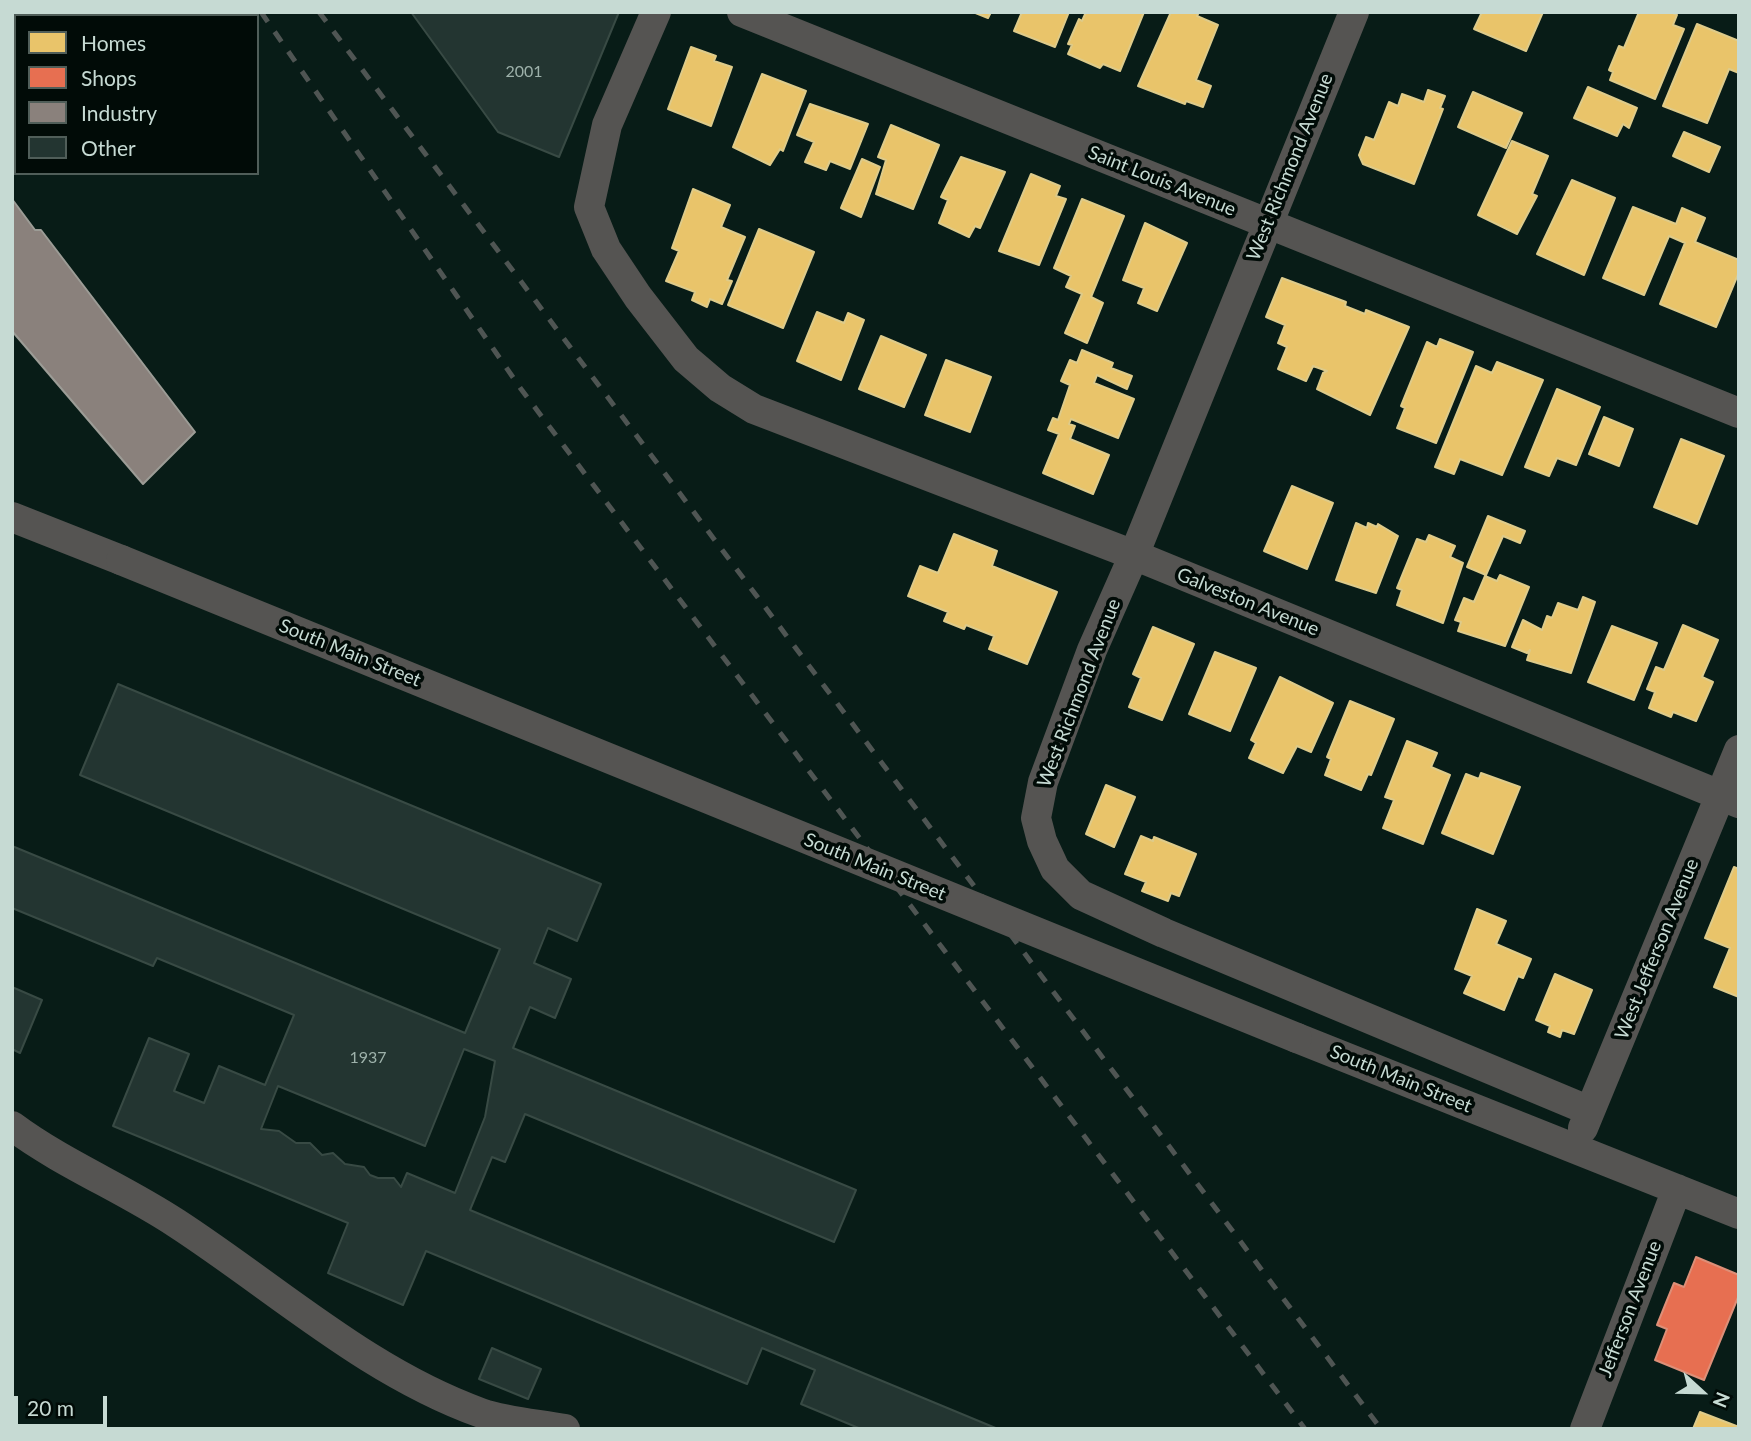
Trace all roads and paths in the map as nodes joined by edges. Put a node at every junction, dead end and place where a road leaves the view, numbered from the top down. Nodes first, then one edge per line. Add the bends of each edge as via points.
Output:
1 (656, 12) edge
2 (742, 12) edge
3 (1354, 12) edge
4 (1267, 223) junction
5 (1739, 413) edge
6 (12, 517) edge
7 (1134, 555) junction
8 (1739, 750) edge
9 (1729, 800) edge
10 (1590, 1111) junction
11 (12, 1126) edge
12 (1574, 1148) junction
13 (1677, 1189) junction
14 (1739, 1214) edge
15 (565, 1429) edge
16 (1585, 1429) edge

1 - 7 street, Galveston Avenue via 607,125 589,207 606,249 686,359 754,409
2 - 4 street, Saint Louis Avenue
3 - 4 street, West Richmond Avenue
4 - 5 street, Saint Louis Avenue
4 - 7 street, West Richmond Avenue
6 - 12 street, South Main Street, bridge
7 - 9 street, Galveston Avenue
7 - 10 street, West Richmond Avenue via 1092,650 1043,782 1036,818 1055,869 1081,895 1164,933
8 - 9 street, West Jefferson Avenue
9 - 10 street, West Jefferson Avenue
10 - 12 street, West Jefferson Avenue
11 - 15 street via 176,1223 404,1378 483,1413
12 - 13 street, South Main Street
13 - 14 street, South Main Street
13 - 16 street, Jefferson Avenue

